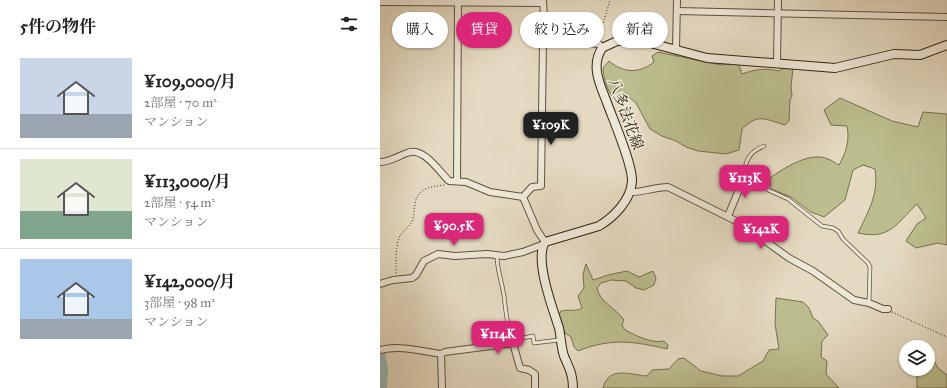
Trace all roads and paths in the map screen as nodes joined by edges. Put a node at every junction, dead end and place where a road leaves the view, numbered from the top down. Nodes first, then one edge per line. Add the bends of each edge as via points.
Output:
1 (610, 0) edge
2 (677, 0) edge
3 (778, 0) edge
4 (543, 1) edge
5 (380, 2) edge
6 (458, 2) edge
7 (677, 11) junction
8 (544, 12) edge
9 (778, 13) junction
10 (947, 17) edge
11 (604, 19) edge
12 (604, 45) edge
13 (947, 45) edge
14 (543, 48) edge
15 (599, 48) edge
16 (676, 49) junction
17 (777, 63) junction
18 (764, 146) dead end
19 (380, 162) edge
20 (745, 175) junction
21 (449, 181) junction
22 (456, 181) junction
23 (630, 192) junction
24 (523, 197) junction
25 (728, 216) junction
26 (544, 243) junction
27 (497, 256) junction
28 (397, 279) junction
29 (380, 284) edge
30 (869, 303) junction
31 (888, 309) joint
32 (947, 337) edge
33 (561, 340) junction
34 (512, 342) junction
35 (381, 350) edge
36 (441, 354) junction
37 (442, 388) edge
38 (535, 388) edge
39 (573, 388) edge

1 - 11 path
2 - 7 street
3 - 9 street
4 - 6 street
4 - 8 street
5 - 6 street
6 - 22 street
7 - 9 street
7 - 16 street
9 - 10 street
9 - 17 street
12 - 16 main road via 633,40
13 - 17 main road via 920,55 894,54 835,68
14 - 24 street via 541,186 532,187
15 - 23 main road, 八多法花線 via 596,61 598,82 628,160 633,180
16 - 17 main road via 707,58
18 - 20 lane via 747,160
19 - 21 street via 408,152 417,152
20 - 25 street
20 - 30 lane via 760,179 768,190 788,199 822,226 838,231 870,267
21 - 22 street
21 - 28 path via 421,191 418,195 412,220 399,237
22 - 24 street via 466,182 490,192
23 - 25 street via 668,187
23 - 26 main road via 614,216 599,226
24 - 26 street
25 - 30 street via 789,258 813,270 854,300
26 - 27 street via 523,252
26 - 33 main road via 543,269
27 - 28 street via 438,254 424,261 412,278
27 - 34 lane
28 - 29 street
30 - 31 street
31 - 32 path
33 - 34 lane via 534,343 533,336
33 - 39 main road via 564,356 571,370
34 - 36 street
34 - 38 street via 521,370 529,370 534,374
35 - 36 street via 412,348
36 - 37 street

